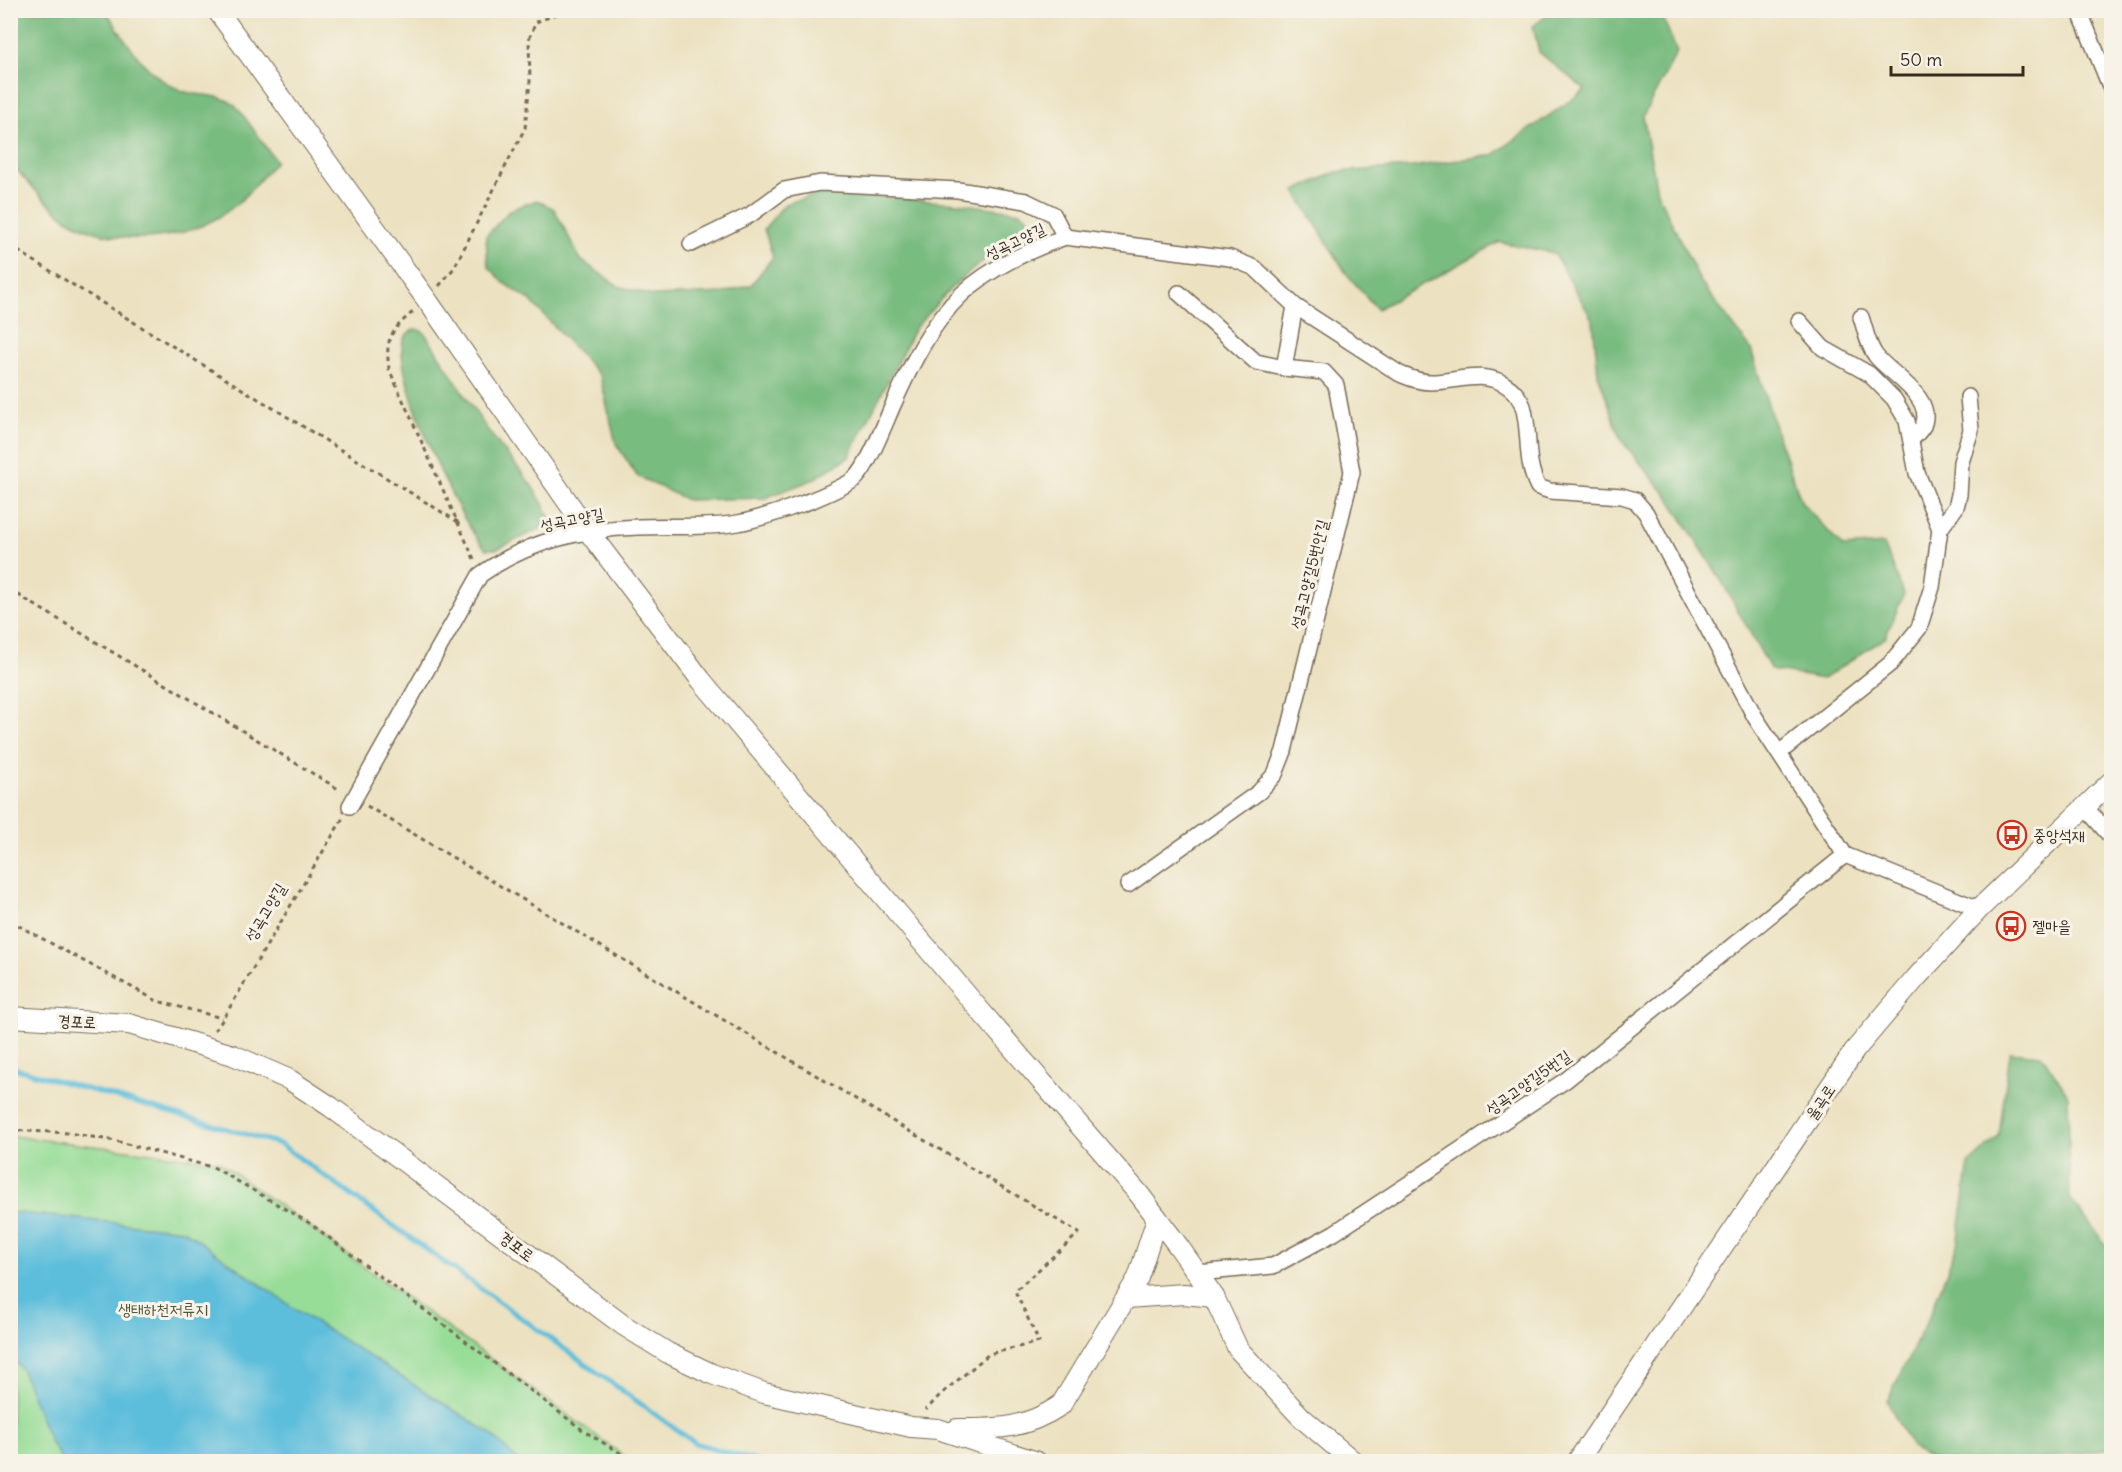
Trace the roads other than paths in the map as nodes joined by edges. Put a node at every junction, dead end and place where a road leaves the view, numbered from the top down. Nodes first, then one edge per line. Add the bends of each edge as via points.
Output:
1 (217, 10) edge
2 (2079, 10) edge
3 (2112, 91) edge
4 (1065, 237) junction
5 (691, 244) dead end
6 (1179, 293) dead end
7 (1295, 306) junction
8 (1861, 317) dead end
9 (1799, 321) dead end
10 (1284, 368) junction
11 (1968, 397) dead end
12 (1911, 440) junction
13 (1940, 529) junction
14 (588, 531) junction
15 (1779, 753) junction
16 (2112, 781) edge
17 (352, 802) road end
18 (2085, 807) junction
19 (2112, 838) edge
20 (1845, 855) junction
21 (1128, 885) dead end
22 (1979, 909) junction
23 (10, 1017) edge
24 (1157, 1218) junction
25 (1197, 1273) junction
26 (1214, 1297) junction
27 (1127, 1298) junction
28 (938, 1429) junction
29 (1577, 1460) edge
30 (1037, 1461) edge
31 (1354, 1461) edge

1 - 14 street
2 - 3 street
4 - 5 street via 1053,214 1026,201 958,190 820,183 784,190 750,215
4 - 7 street via 1230,258 1255,268
4 - 14 street, 성곡고양길 via 996,268 962,295 928,337 855,478 818,498 738,523
6 - 10 street, 성곡고양길5번안길 via 1256,362
7 - 10 street
7 - 15 street via 1414,380 1482,376 1500,380 1514,391 1523,406 1531,474 1538,487 1635,500 1646,513 1755,717
8 - 12 street via 1874,354 1910,386 1922,404 1922,428
9 - 12 street via 1824,348 1869,374 1894,399 1907,421
10 - 21 street, 성곡고양길5번안길 via 1324,372 1336,385 1352,472 1284,751 1275,774 1259,792
11 - 13 street via 1971,430 1961,462 1959,495 1956,507
12 - 13 street via 1917,473
13 - 15 street via 1932,587 1919,628 1890,664
14 - 17 street, 성곡고양길 via 529,547 480,575
14 - 24 street via 701,680
15 - 20 street
16 - 18 street, 율곡로
18 - 19 street
18 - 22 street, 율곡로
20 - 22 street
20 - 25 street, 성곡고양길5번길 via 1566,1080 1334,1233 1274,1266
22 - 29 street, 율곡로 via 1855,1050
23 - 28 street, 경포로 via 129,1024 233,1055 290,1080 622,1325 668,1353 764,1393 911,1427
24 - 25 street
24 - 27 street via 1148,1253
25 - 26 street
26 - 27 street via 1184,1294
26 - 31 street via 1238,1349 1302,1418
27 - 28 street via 1061,1405 1043,1417 1019,1425 993,1430
28 - 30 street, 경포로

